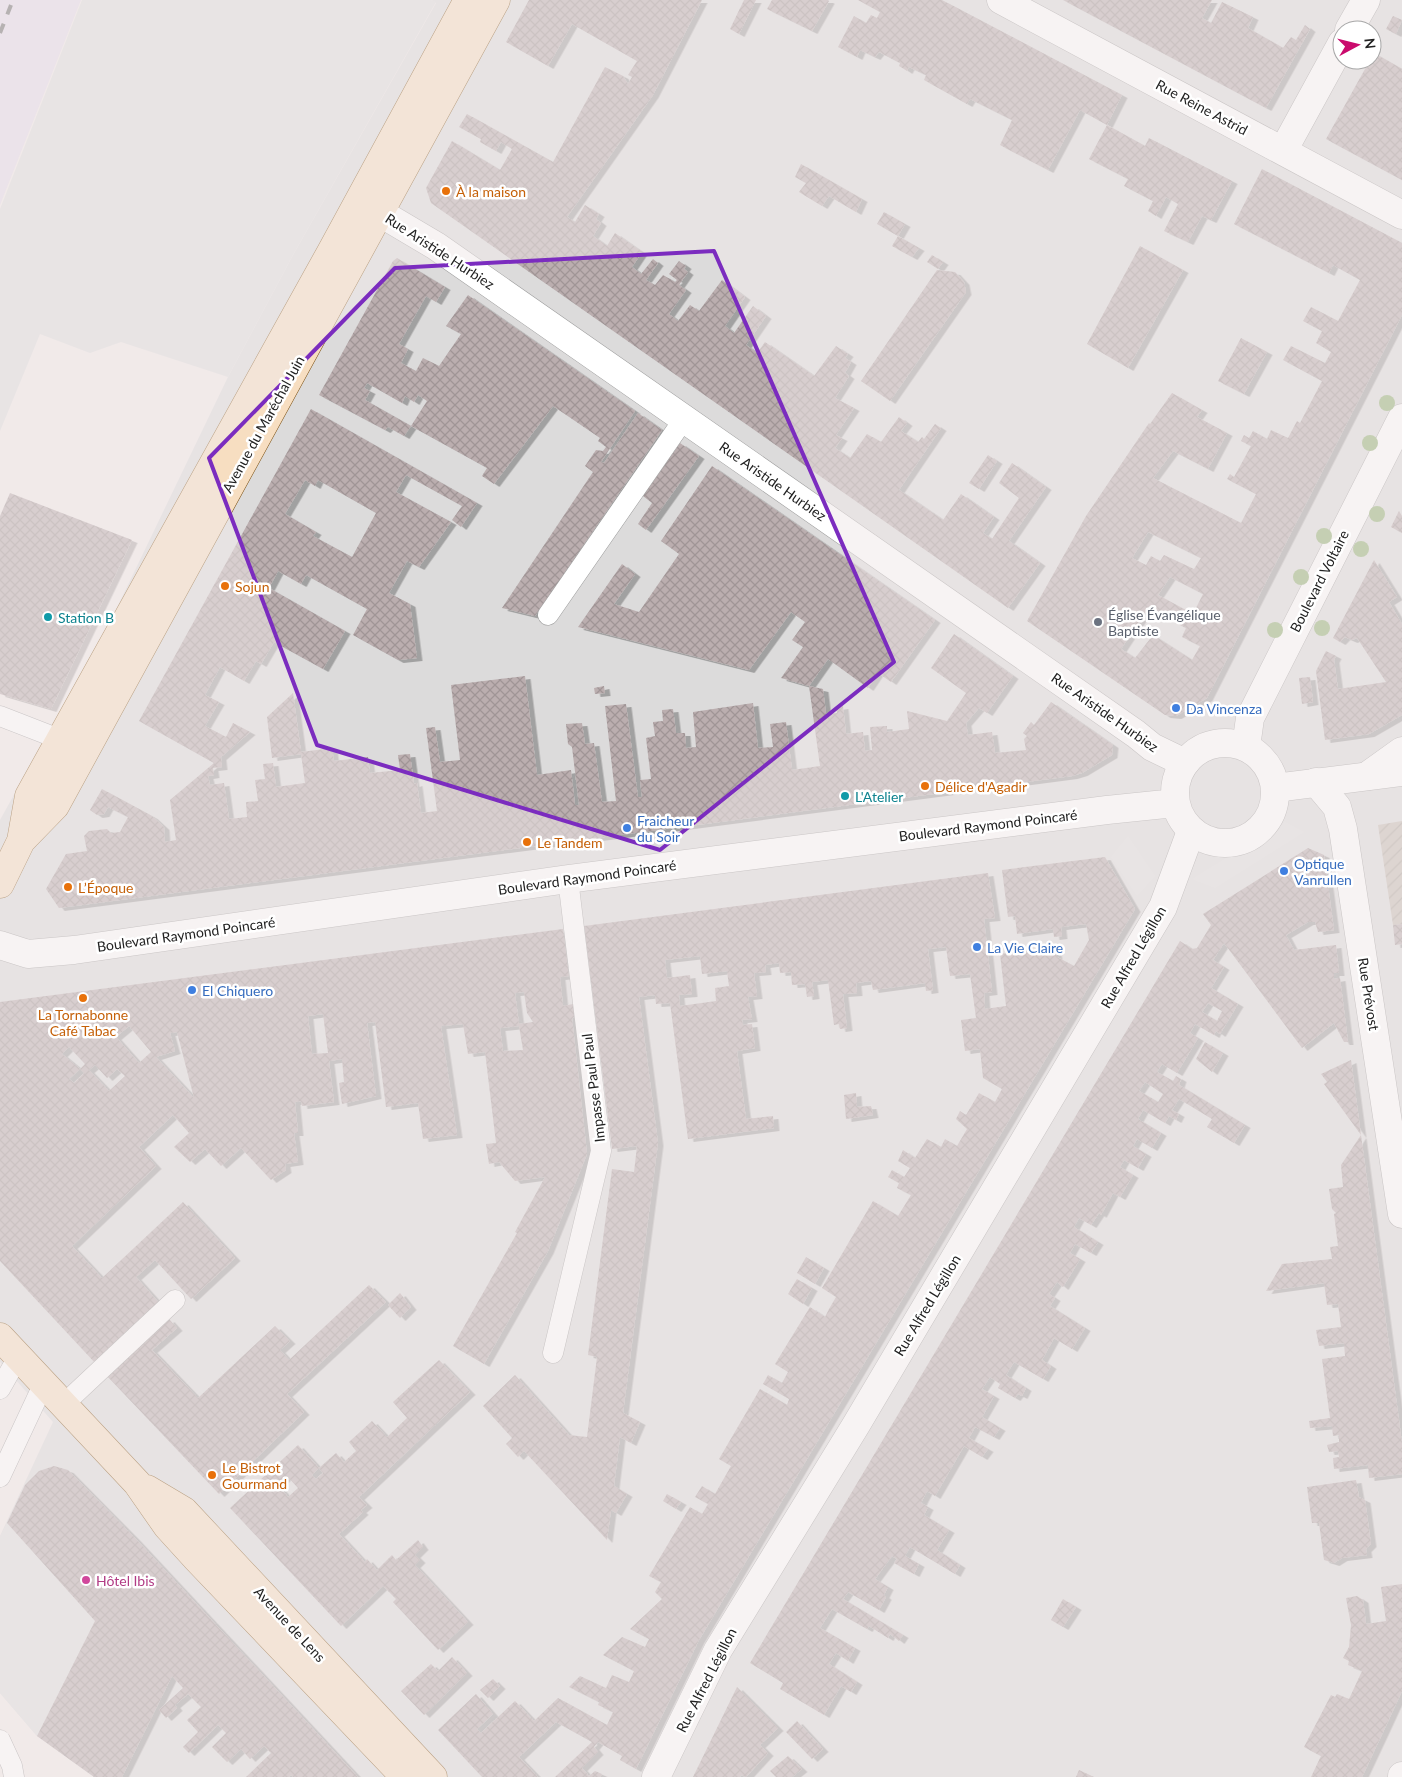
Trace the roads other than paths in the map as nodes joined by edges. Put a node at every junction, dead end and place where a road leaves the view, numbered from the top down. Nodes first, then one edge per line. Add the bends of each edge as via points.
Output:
1 (468, 0) edge
2 (496, 0) edge
3 (1003, 0) edge
4 (1366, 0) edge
5 (1355, 20) edge
6 (1332, 61) edge
7 (1283, 151) junction
8 (370, 206) junction
9 (1402, 215) edge
10 (1402, 418) edge
11 (684, 419) junction
12 (548, 615) dead end
13 (0, 716) edge
14 (60, 740) junction
15 (1246, 747) junction
16 (86, 749) junction
17 (1402, 751) edge
18 (1185, 763) junction
19 (1402, 772) edge
20 (1367, 776) junction
21 (1316, 782) junction
22 (1275, 788) junction
23 (1175, 803) junction
24 (1191, 831) junction
25 (12, 846) edge
26 (568, 879) junction
27 (0, 884) edge
28 (0, 945) edge
29 (1402, 1214) edge
30 (175, 1300) dead end
31 (0, 1337) edge
32 (553, 1353) dead end
33 (18, 1357) junction
34 (44, 1383) junction
35 (0, 1389) edge
36 (64, 1404) junction
37 (0, 1477) edge
38 (137, 1483) junction
39 (0, 1740) edge
40 (14, 1777) edge
41 (404, 1777) edge
42 (433, 1777) edge
43 (656, 1777) edge

1 - 8 main road, Avenue du Maréchal Juin
2 - 8 main road, Avenue du Maréchal Juin
3 - 7 street, Rue Reine Astrid
4 - 5 street
6 - 7 street
7 - 9 street, Rue Reine Astrid
8 - 11 street, Rue Aristide Hurbiez via 436,246
8 - 14 main road, Avenue du Maréchal Juin
8 - 16 main road, Avenue du Maréchal Juin
10 - 15 street, Boulevard Voltaire via 1250,718
11 - 12 lane
11 - 18 street, Rue Aristide Hurbiez via 1152,747
13 - 14 lane
14 - 16 lane
14 - 25 main road, Avenue du Maréchal Juin via 29,796
15 - 18 street via 1213,744 1197,751
15 - 22 street via 1260,757 1270,771
16 - 25 main road, Avenue du Maréchal Juin via 55,806
17 - 20 street
18 - 23 street via 1176,782
19 - 20 street
20 - 21 street
21 - 22 street
21 - 29 street, Rue Prévost via 1337,808 1343,828
22 - 24 street via 1274,805 1267,821 1255,834 1240,842 1223,844 1205,840
23 - 24 street
23 - 26 street, Boulevard Raymond Poincaré
24 - 43 street, Rue Alfred Légillon via 1163,907 856,1425 718,1650
25 - 27 main road, Avenue du Maréchal Juin
26 - 28 street, Boulevard Raymond Poincaré via 74,950 28,954
26 - 32 lane, Impasse Paul Paul via 601,1151
30 - 36 lane
31 - 33 main road, Avenue de Lens
33 - 34 main road, Avenue de Lens
33 - 35 lane
34 - 36 main road, Avenue de Lens
34 - 37 lane
36 - 38 main road, Avenue de Lens
38 - 41 main road, Avenue de Lens via 167,1526
38 - 42 main road, Avenue de Lens via 184,1511
39 - 40 lane

